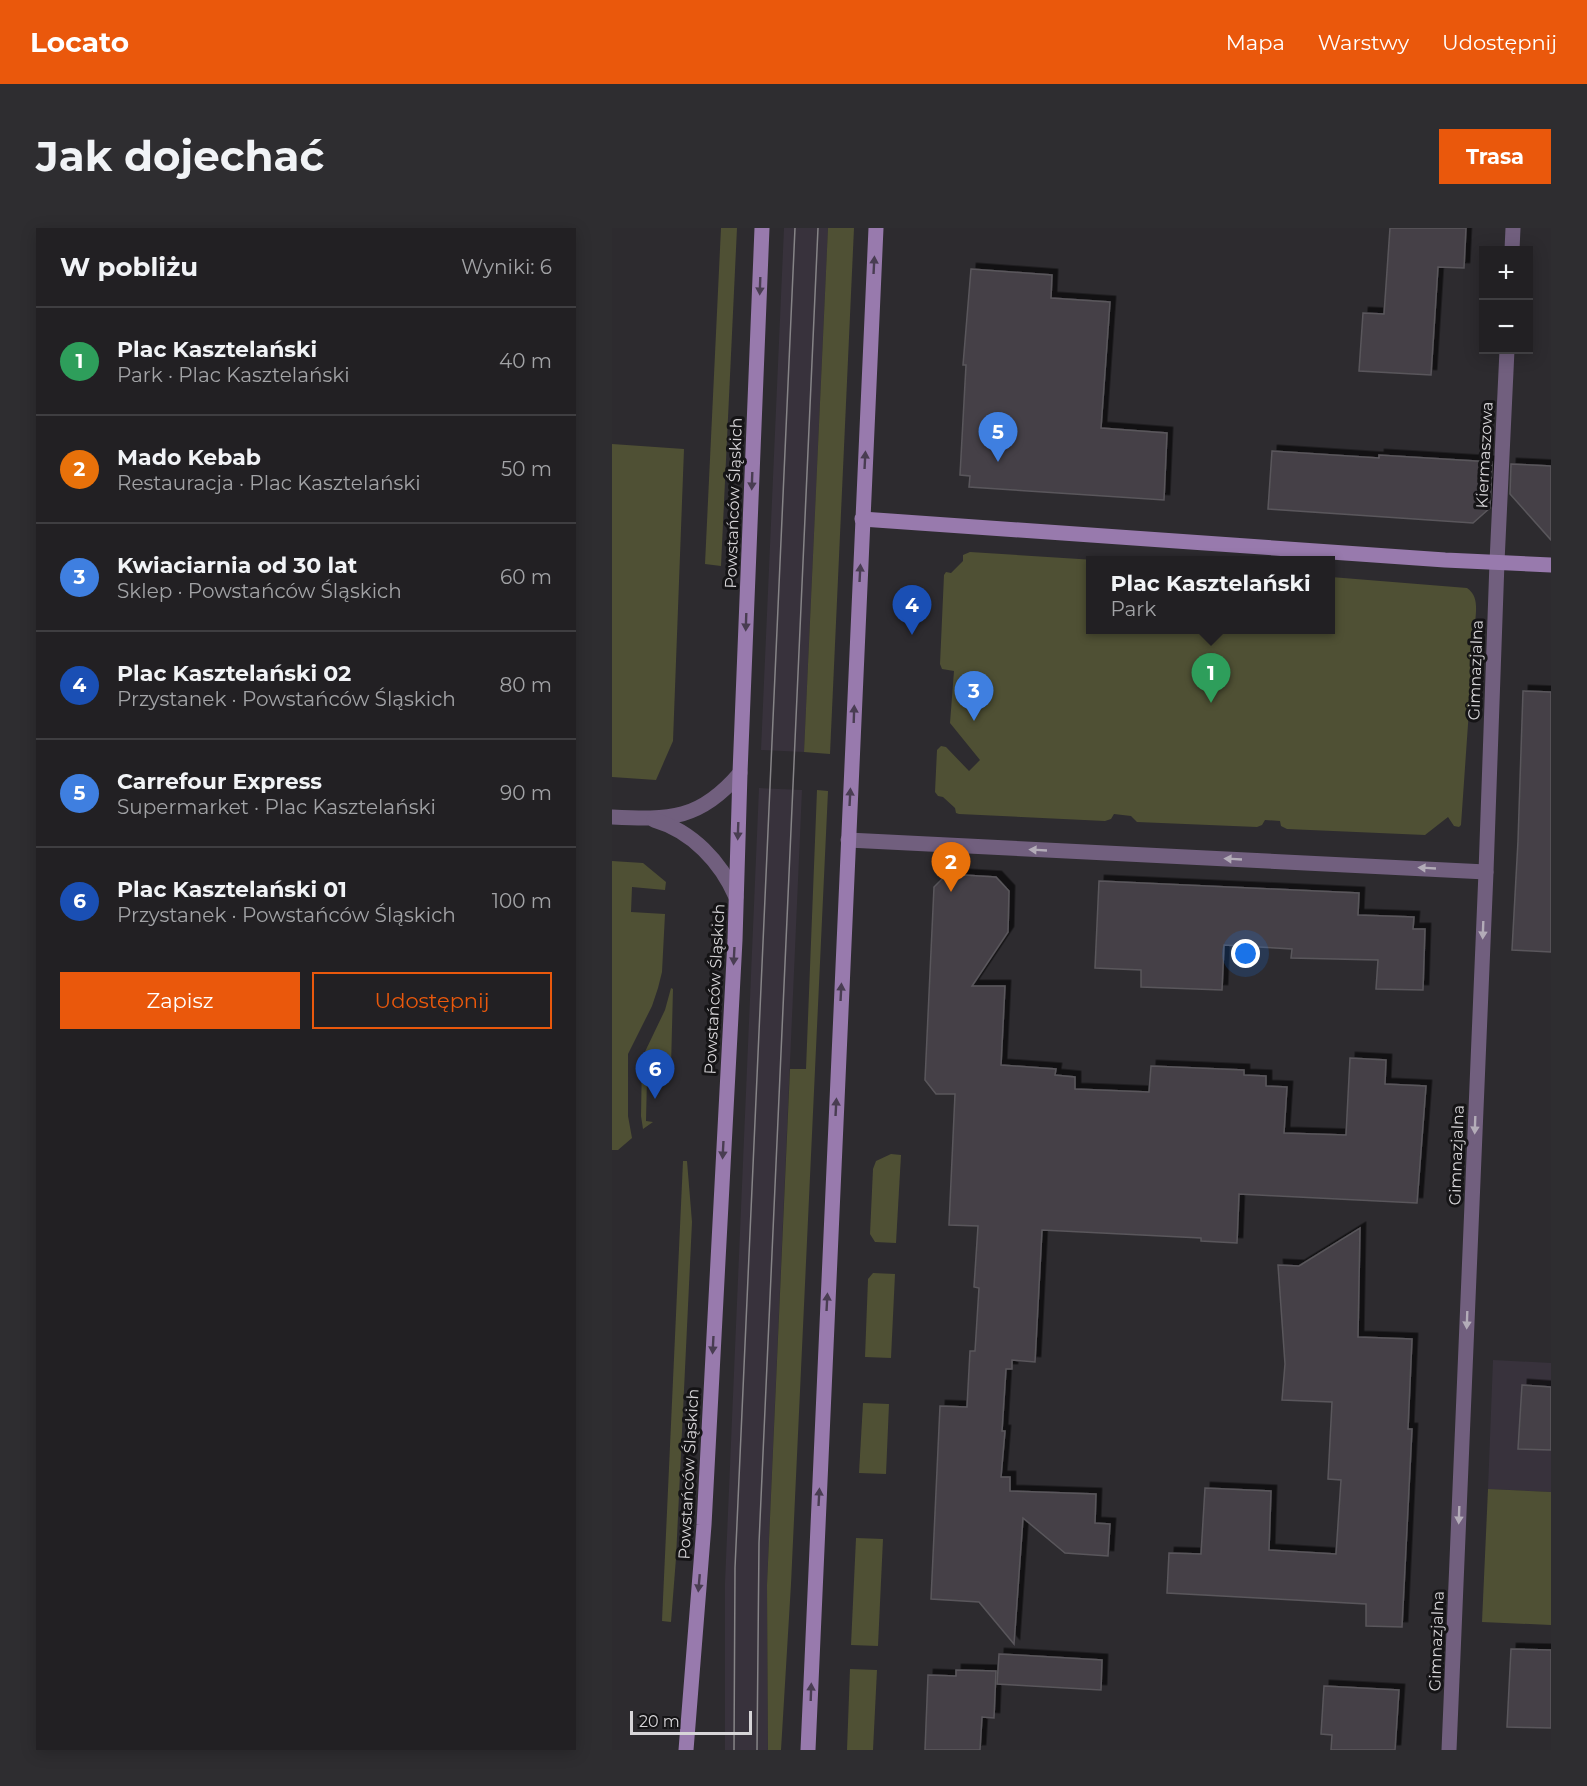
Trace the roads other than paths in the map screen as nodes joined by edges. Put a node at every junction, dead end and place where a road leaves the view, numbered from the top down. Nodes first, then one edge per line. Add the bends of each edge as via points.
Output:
1 (762, 228) edge
2 (876, 228) edge
3 (1514, 228) edge
4 (1512, 246) edge
5 (1508, 354) edge
6 (862, 519) junction
7 (1497, 562) junction
8 (1551, 565) edge
9 (740, 773) junction
10 (612, 817) edge
11 (652, 819) junction
12 (848, 840) junction
13 (1486, 872) junction
14 (736, 897) junction
15 (686, 1750) edge
16 (808, 1750) edge
17 (1449, 1750) edge

1 -> 9 main road, Powstańców Śląskich
6 -> 2 main road
3 - 4 street
5 - 7 street, Kiermaszowa
6 - 7 main road
12 -> 6 main road
7 - 8 main road
7 - 13 street, Gimnazjalna
9 - 11 street via 703,806 675,817
9 -> 14 main road, Powstańców Śląskich
10 - 11 street
11 - 14 street via 682,833 715,860
13 -> 12 street
16 -> 12 main road
13 -> 17 street, Gimnazjalna
14 -> 15 main road, Powstańców Śląskich via 704,1525

